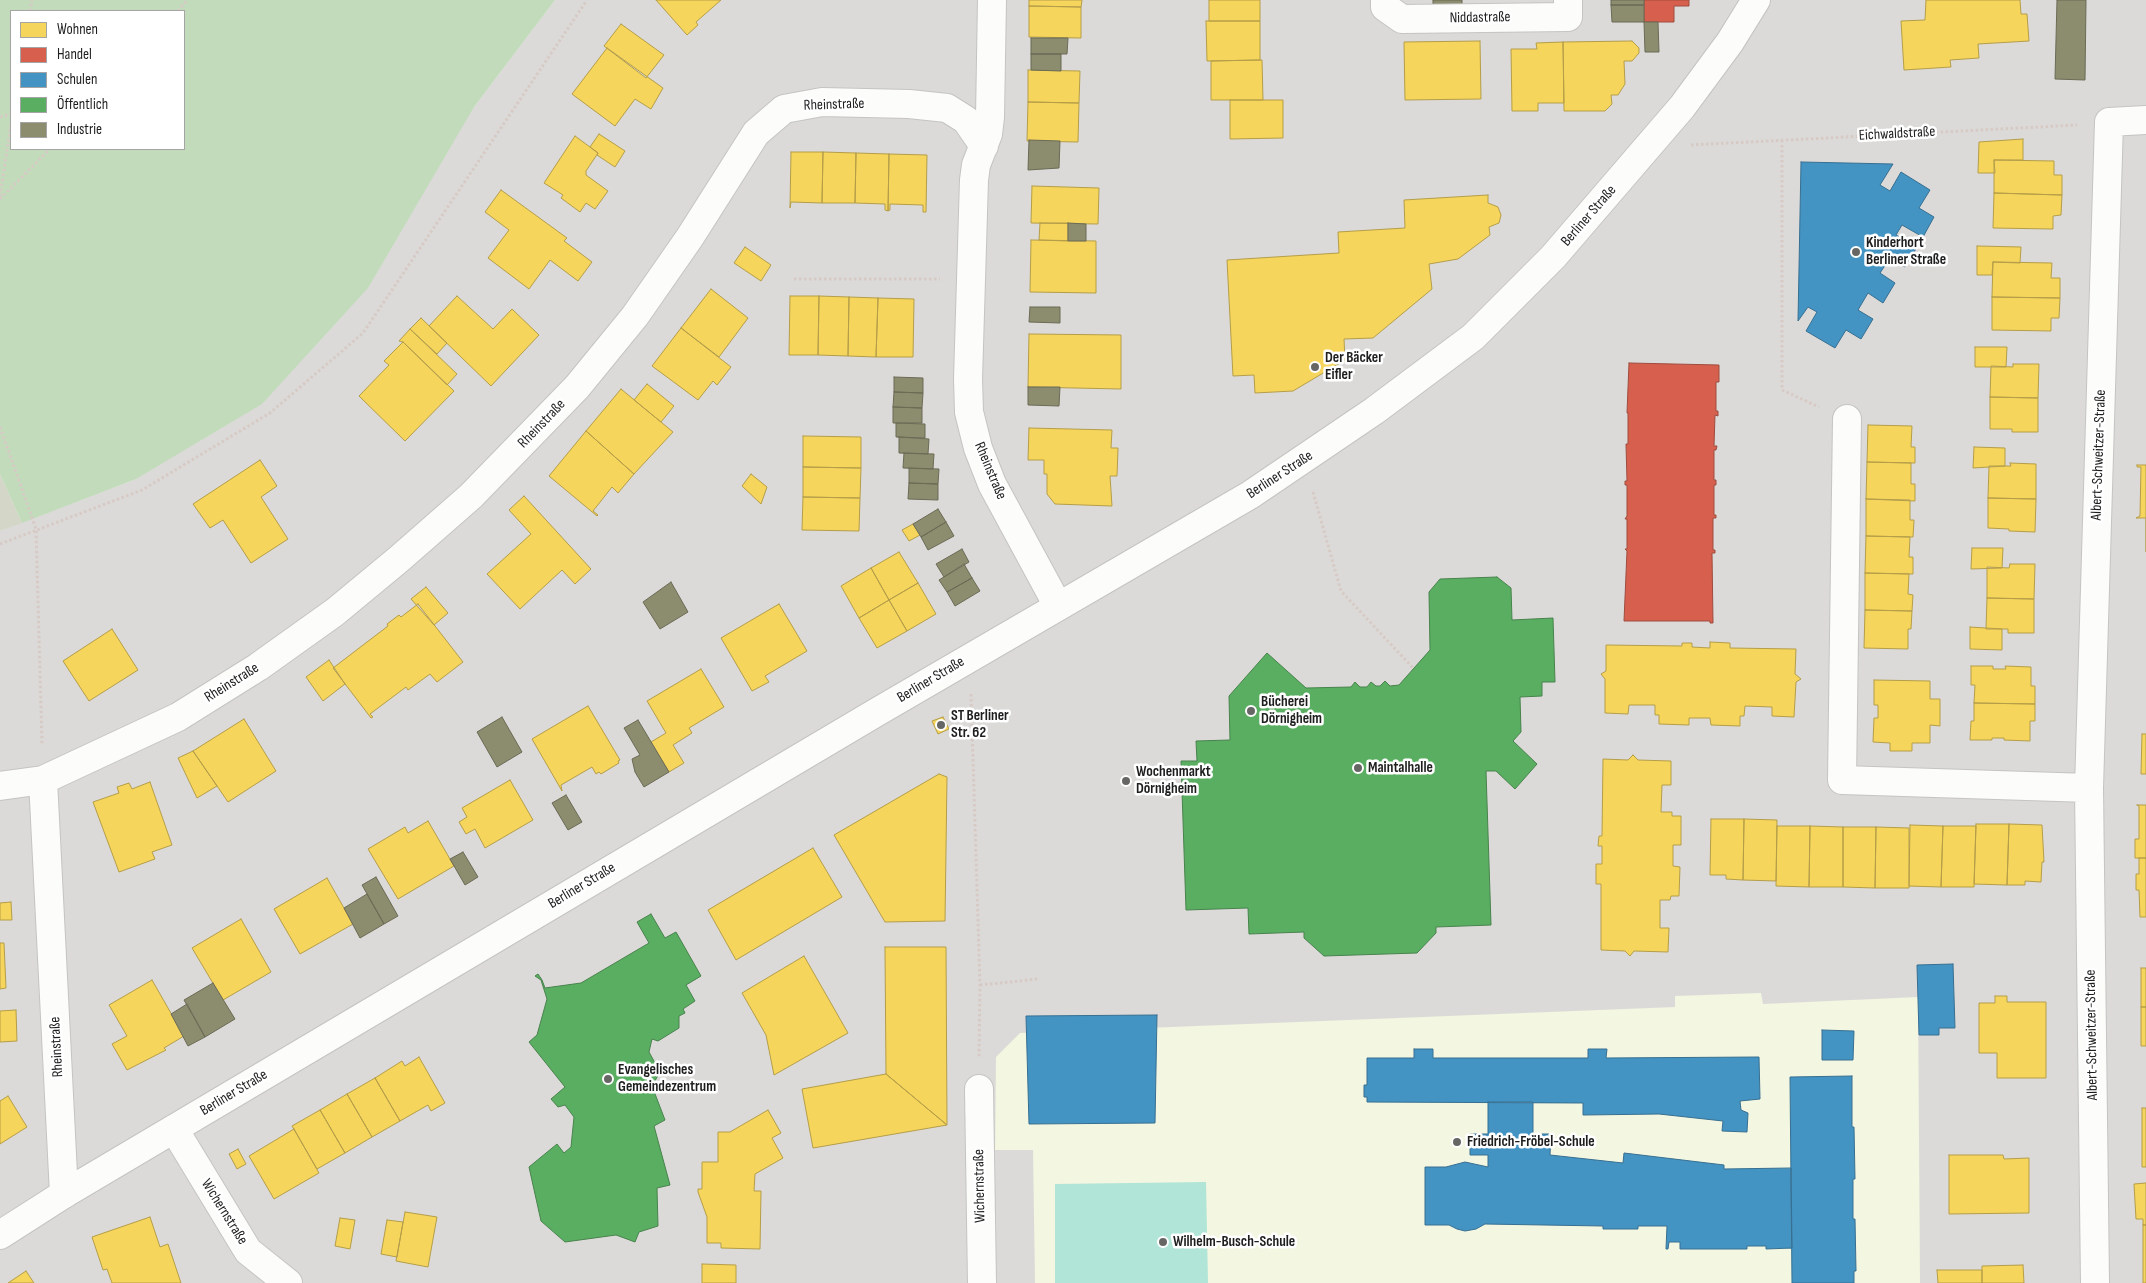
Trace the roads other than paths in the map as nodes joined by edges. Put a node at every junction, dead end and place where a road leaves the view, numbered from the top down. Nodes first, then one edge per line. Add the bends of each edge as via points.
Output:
1 (992, 0) edge
2 (1385, 0) edge
3 (1568, 0) edge
4 (1756, 0) edge
5 (2146, 120) edge
6 (984, 146) junction
7 (1847, 419) road end
8 (1058, 606) junction
9 (43, 780) junction
10 (0, 786) edge
11 (2089, 788) junction
12 (979, 1089) road end
13 (174, 1128) junction
14 (64, 1194) junction
15 (0, 1235) edge
16 (288, 1283) edge
17 (982, 1283) edge
18 (2095, 1283) edge

1 - 6 street, Rheinstraße via 990,117
2 - 3 street, Niddastraße via 1385,7 1402,19 1568,17
4 - 8 street, Berliner Straße via 1693,93 1553,257 1473,337 1304,460 1250,495
5 - 11 street, Albert-Schweitzer-Straße via 2109,122
6 - 8 street, Rheinstraße via 974,180 969,412 992,484
6 - 9 street, Rheinstraße via 966,120 947,108 822,102 784,110 756,133 635,316 577,387 471,496 335,612 258,667 178,717
7 - 11 street via 1842,780
8 - 13 street, Berliner Straße
9 - 10 street, Rheinstraße
9 - 14 street, Rheinstraße
11 - 18 street, Albert-Schweitzer-Straße
12 - 17 street, Wichernstraße
13 - 14 street, Berliner Straße
13 - 16 street, Wichernstraße via 248,1251
14 - 15 street, Berliner Straße

